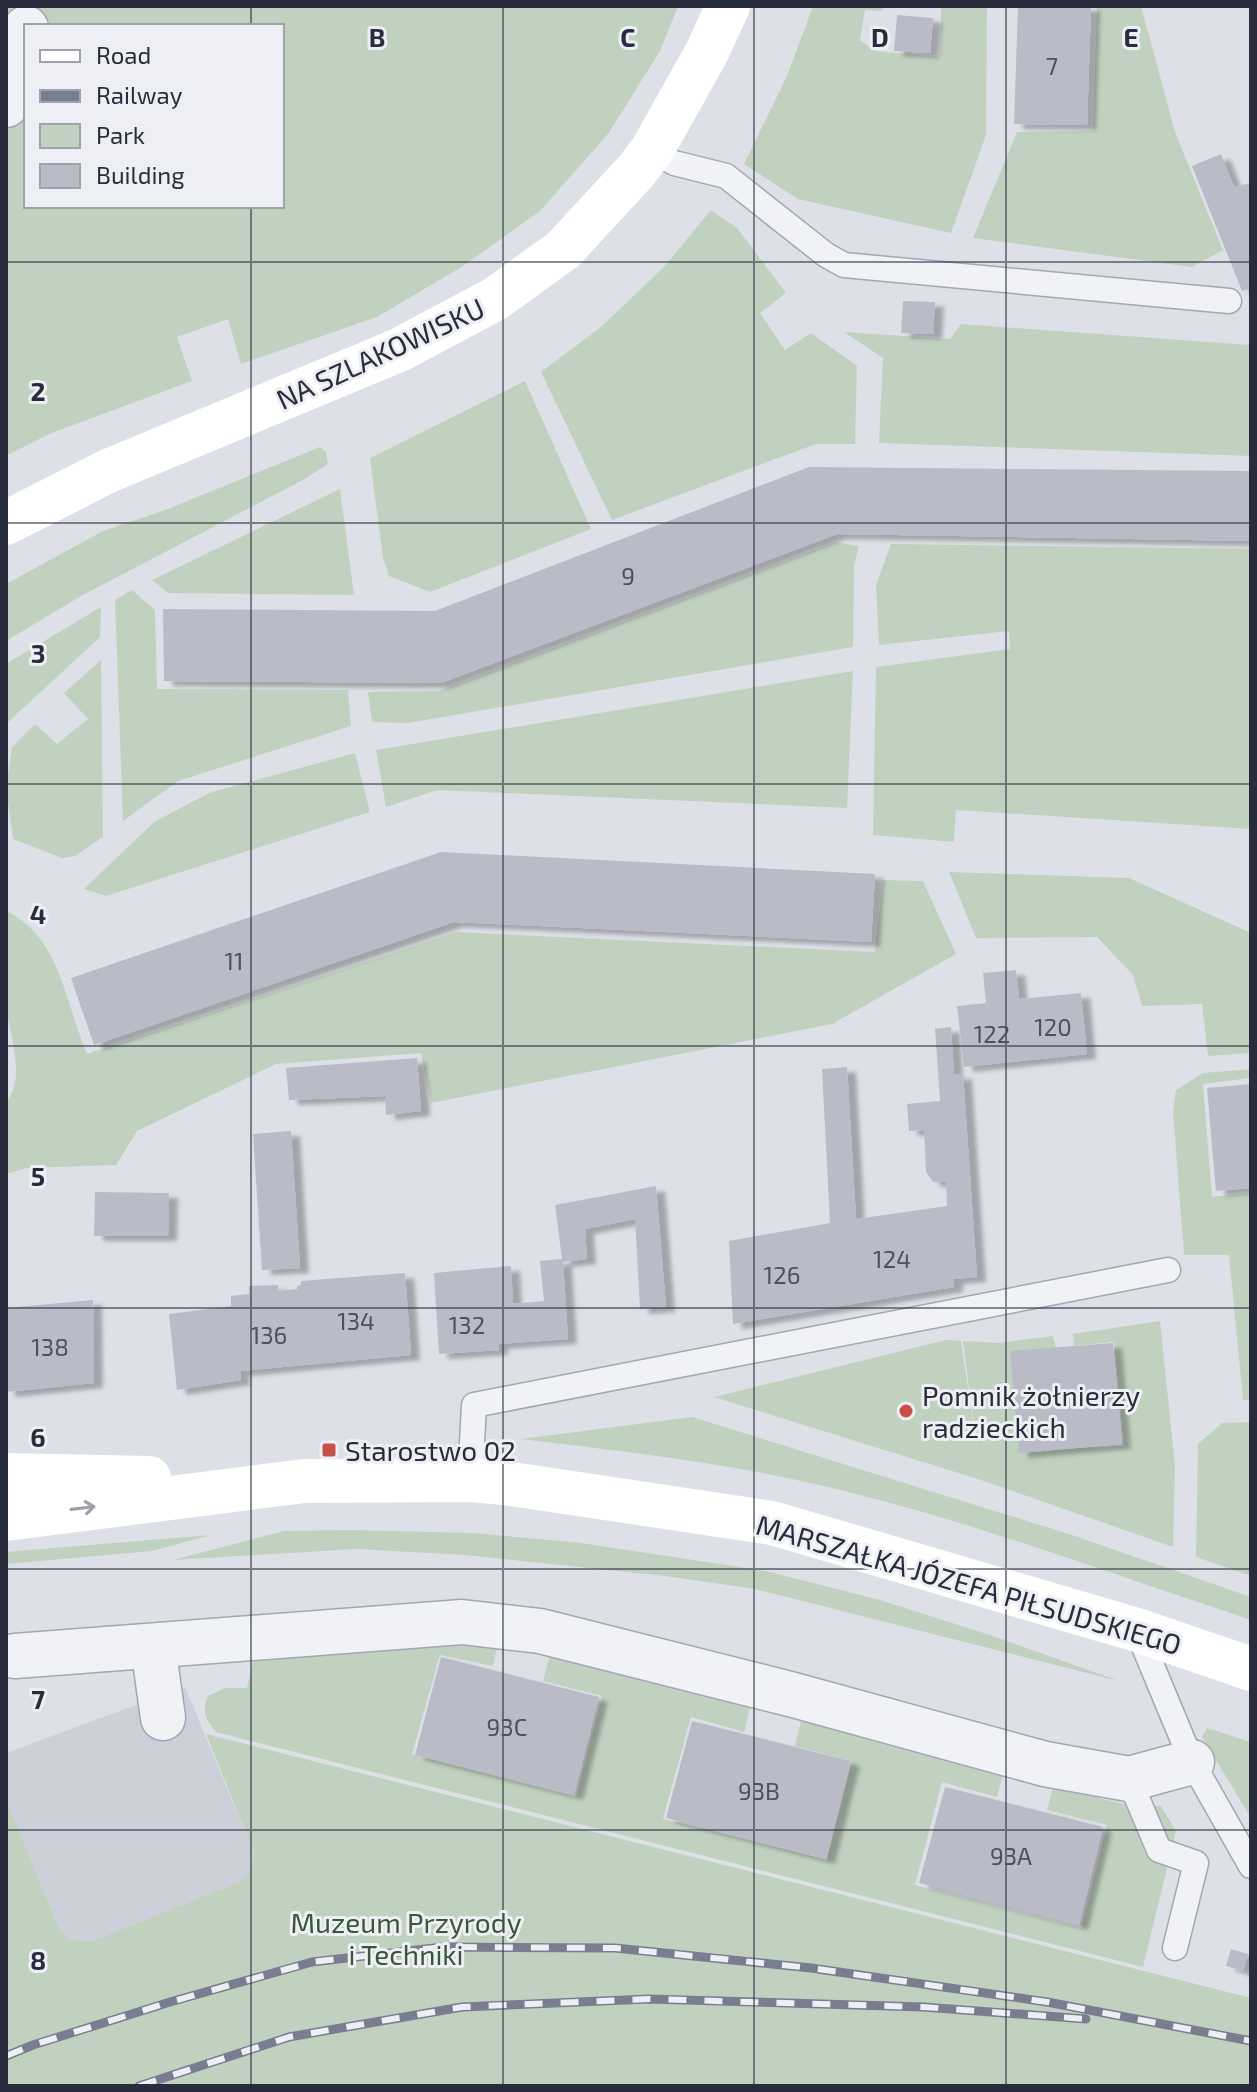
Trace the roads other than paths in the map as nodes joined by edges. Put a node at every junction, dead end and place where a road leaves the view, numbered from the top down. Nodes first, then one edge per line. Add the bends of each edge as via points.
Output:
1 (728, 6) edge
2 (24, 35) edge
3 (6, 105) edge
4 (652, 150) junction
5 (1229, 301) dead end
6 (6, 523) edge
7 (1168, 1270) dead end
8 (6, 1475) edge
9 (470, 1480) junction
10 (304, 1481) junction
11 (6, 1519) edge
12 (1137, 1630) junction
13 (153, 1646) junction
14 (15, 1656) dead end
15 (1251, 1669) edge
16 (163, 1718) dead end
17 (1192, 1762) junction
18 (1129, 1779) junction
19 (1251, 1866) edge
20 (1175, 1948) dead end

1 - 4 street, NA SZLAKOWISKU
2 - 3 street
4 - 5 lane via 674,163 726,176 844,265
4 - 6 street, NA SZLAKOWISKU via 563,250 495,299 399,350 108,471
7 - 9 lane via 474,1405
8 - 10 street, MARSZAŁKA JÓZEFA PIŁSUDSKIEGO
9 - 10 street, MARSZAŁKA JÓZEFA PIŁSUDSKIEGO
9 - 12 street, MARSZAŁKA JÓZEFA PIŁSUDSKIEGO via 772,1523
11 -> 10 street, MARSZAŁKA JÓZEFA PIŁSUDSKIEGO
12 - 15 street, MARSZAŁKA JÓZEFA PIŁSUDSKIEGO
12 - 17 lane
13 - 14 street
13 - 16 street
13 - 18 street via 462,1622 540,1631 1045,1764
17 - 18 street
17 - 19 lane
18 - 20 lane via 1159,1850 1196,1863

